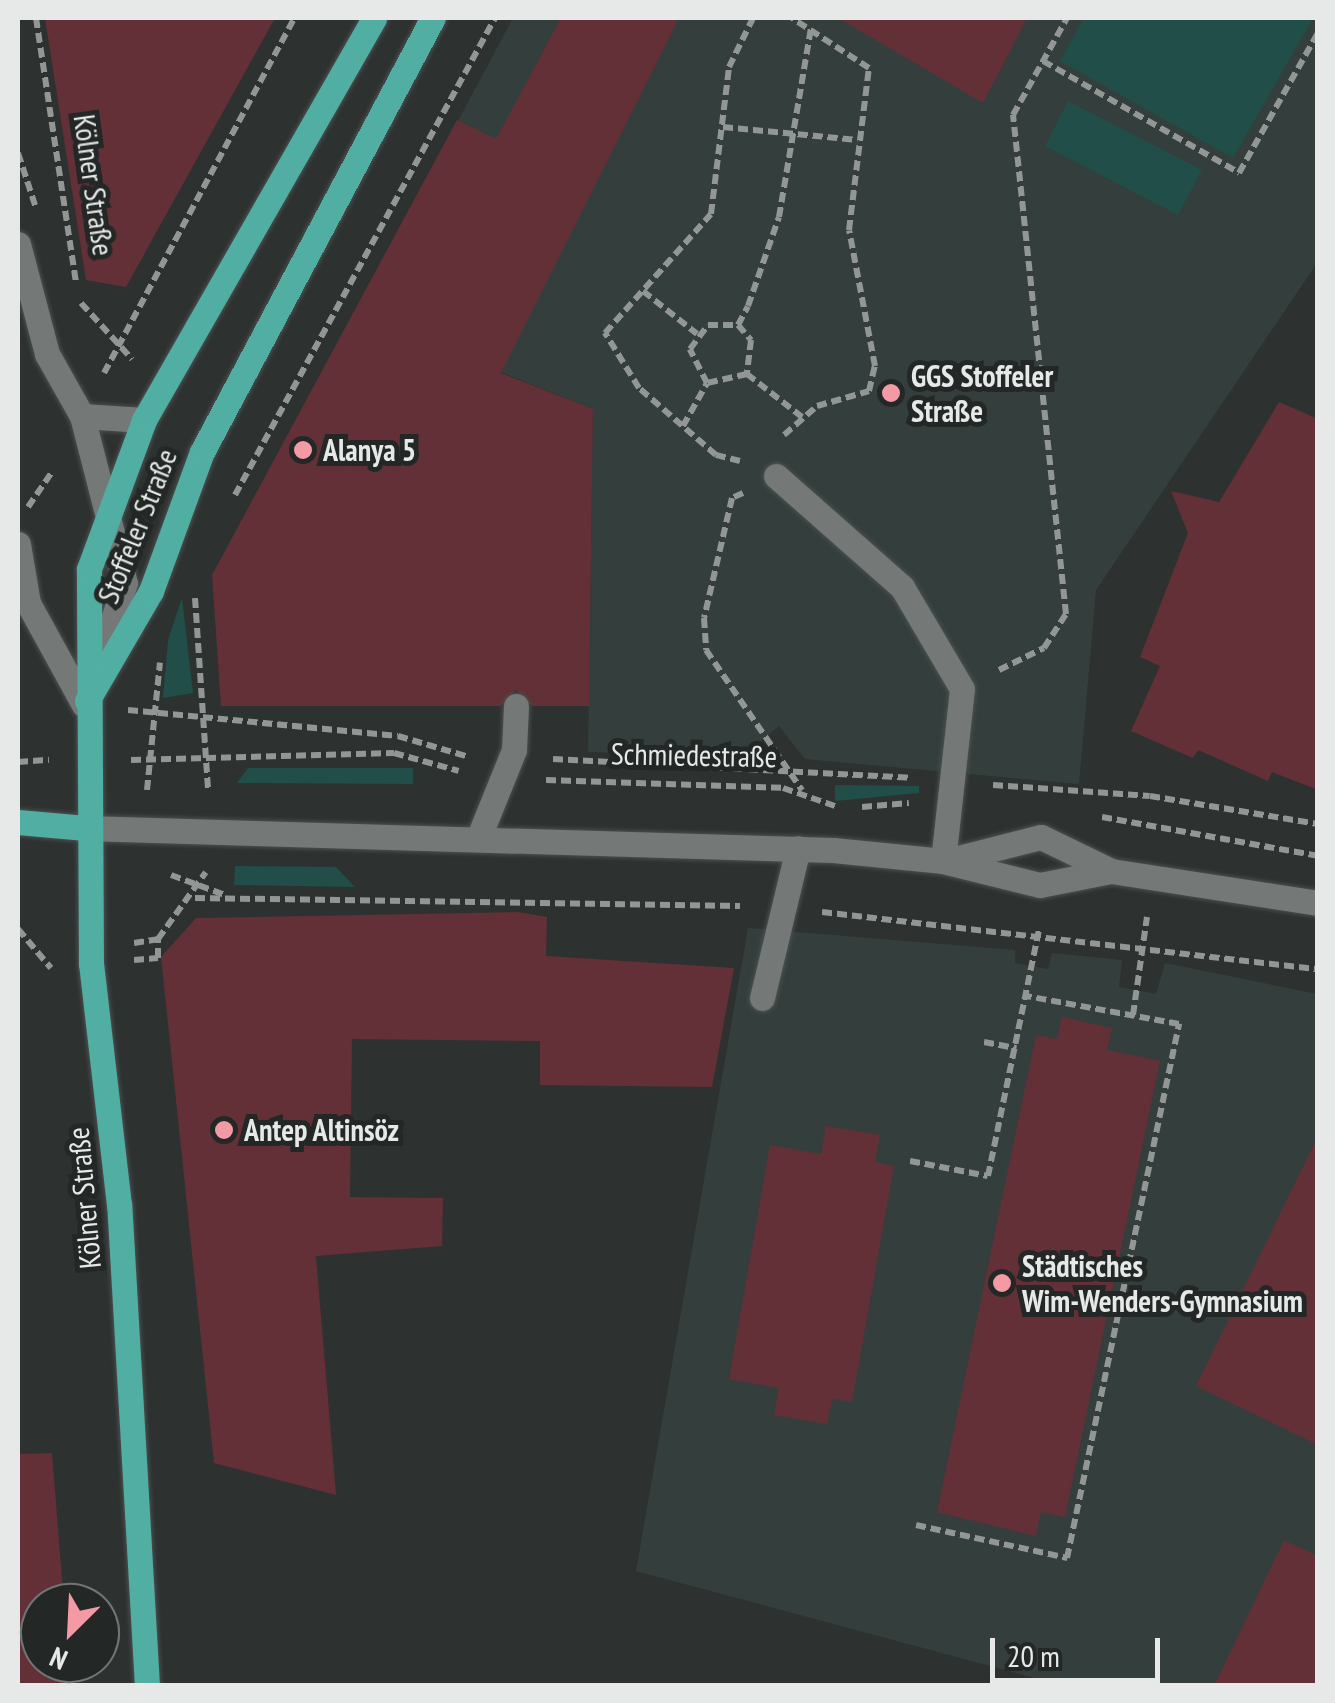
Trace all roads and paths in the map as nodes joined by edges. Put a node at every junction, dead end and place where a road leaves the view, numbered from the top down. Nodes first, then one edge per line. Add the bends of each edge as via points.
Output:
1 (36, 18) edge
2 (294, 18) edge
3 (374, 18) edge
4 (433, 18) edge
5 (495, 18) edge
6 (753, 18) edge
7 (792, 18) edge
8 (1067, 18) edge
9 (810, 28) junction
10 (1318, 34) edge
11 (1043, 61) junction
12 (723, 127) junction
13 (789, 134) junction
14 (857, 140) junction
15 (18, 153) edge
16 (40, 228) dead end
17 (18, 244) edge
18 (643, 291) junction
19 (738, 325) junction
20 (697, 334) junction
21 (116, 350) junction
22 (747, 374) junction
23 (707, 383) junction
24 (98, 384) dead end
25 (82, 416) junction
26 (802, 417) junction
27 (144, 420) junction
28 (683, 426) junction
29 (774, 443) dead end
30 (749, 458) dead end
31 (56, 466) dead end
32 (776, 476) joint
33 (224, 515) dead end
34 (108, 517) junction
35 (18, 520) edge
36 (18, 544) edge
37 (194, 586) dead end
38 (162, 648) dead end
39 (962, 688) junction
40 (84, 705) junction
41 (516, 706) dead end
42 (168, 716) dead end
43 (206, 721) junction
44 (206, 751) junction
45 (150, 760) dead end
46 (183, 762) dead end
47 (508, 766) junction
48 (792, 772) junction
49 (207, 778) dead end
50 (951, 790) junction
51 (802, 791) junction
52 (1026, 802) dead end
53 (1076, 804) dead end
54 (1089, 811) dead end
55 (18, 822) edge
56 (1318, 824) edge
57 (86, 828) junction
58 (478, 839) junction
59 (798, 848) junction
60 (1318, 856) edge
61 (944, 861) junction
62 (1110, 871) junction
63 (168, 874) dead end
64 (1150, 876) junction
65 (200, 886) junction
66 (228, 896) junction
67 (195, 898) junction
68 (1318, 903) edge
69 (784, 910) junction
70 (18, 930) edge
71 (1038, 930) junction
72 (158, 938) junction
73 (140, 941) dead end
74 (1144, 944) junction
75 (141, 959) dead end
76 (45, 968) dead end
77 (1318, 969) edge
78 (1026, 996) junction
79 (762, 998) dead end
80 (1133, 1015) junction
81 (984, 1042) dead end
82 (1016, 1048) junction
83 (910, 1161) dead end
84 (916, 1525) dead end
85 (147, 1686) edge

1 - 21 path, Kölner Straße via 78,299
2 - 21 path
3 - 27 main road, Stoffeler Straße
4 - 40 main road, Stoffeler Straße via 202,452 152,591
5 - 33 path
6 - 12 path via 729,66
7 - 9 path
8 - 11 path
9 - 13 path
9 - 14 path via 869,68
10 - 11 path via 1239,173
11 - 39 path via 1013,115 1066,614 1044,648
12 - 13 path
12 - 18 path via 711,214
13 - 14 path
13 - 19 path via 779,217
14 - 26 path via 849,230 874,378 869,391
15 - 16 path, Kölner Straße
17 - 25 street, Kölner Straße via 47,354
18 - 20 path
18 - 28 path via 605,333 638,388
19 - 20 path
19 - 22 path via 750,340
20 - 23 path via 692,367
21 - 24 path
22 - 23 path
22 - 26 path
23 - 28 path
25 - 27 street
25 - 34 street, Kölner Straße
26 - 29 path
27 - 34 main road, Stoffeler Straße
28 - 30 path via 726,461
31 - 35 path
32 - 39 street via 902,587
32 - 48 path via 732,498 703,635
34 - 40 main road, Stoffeler Straße via 88,569
34 - 40 street, Kölner Straße via 125,583
36 - 40 street, Kölner Straße via 28,604
37 - 43 path
38 - 45 path
39 - 50 street
40 - 57 main road, Kölner Straße
41 - 47 street
42 - 43 path, Schmiedestraße
43 - 44 path
43 - 47 path, Schmiedestraße via 398,736
44 - 46 path, Schmiedestraße
44 - 47 path, Schmiedestraße via 394,753
44 - 49 path
47 - 48 path, Schmiedestraße
47 - 51 path, Schmiedestraße
47 - 58 street
48 - 50 path, Schmiedestraße
48 - 51 path
50 - 51 path, Schmiedestraße via 838,807
50 - 56 path, Schmiedestraße via 1150,796
50 - 61 street
52 - 53 path
54 - 60 path
55 - 57 main road
57 - 58 street
57 - 85 main road, Kölner Straße
58 - 59 street
59 - 61 street
59 - 69 street
61 - 62 street via 1040,884
61 - 62 street via 1041,837
62 - 64 street
63 - 65 path
64 - 68 street
64 - 74 path
65 - 66 path
65 - 67 path
66 - 67 path
66 - 69 path
67 - 72 path
69 - 71 path
69 - 79 street
70 - 76 path
71 - 74 path
71 - 78 path
72 - 73 path
72 - 75 path via 158,958
74 - 77 path
74 - 80 path
78 - 80 path
78 - 82 path
80 - 84 path via 1179,1024 1067,1558
81 - 82 path
82 - 83 path via 988,1176

